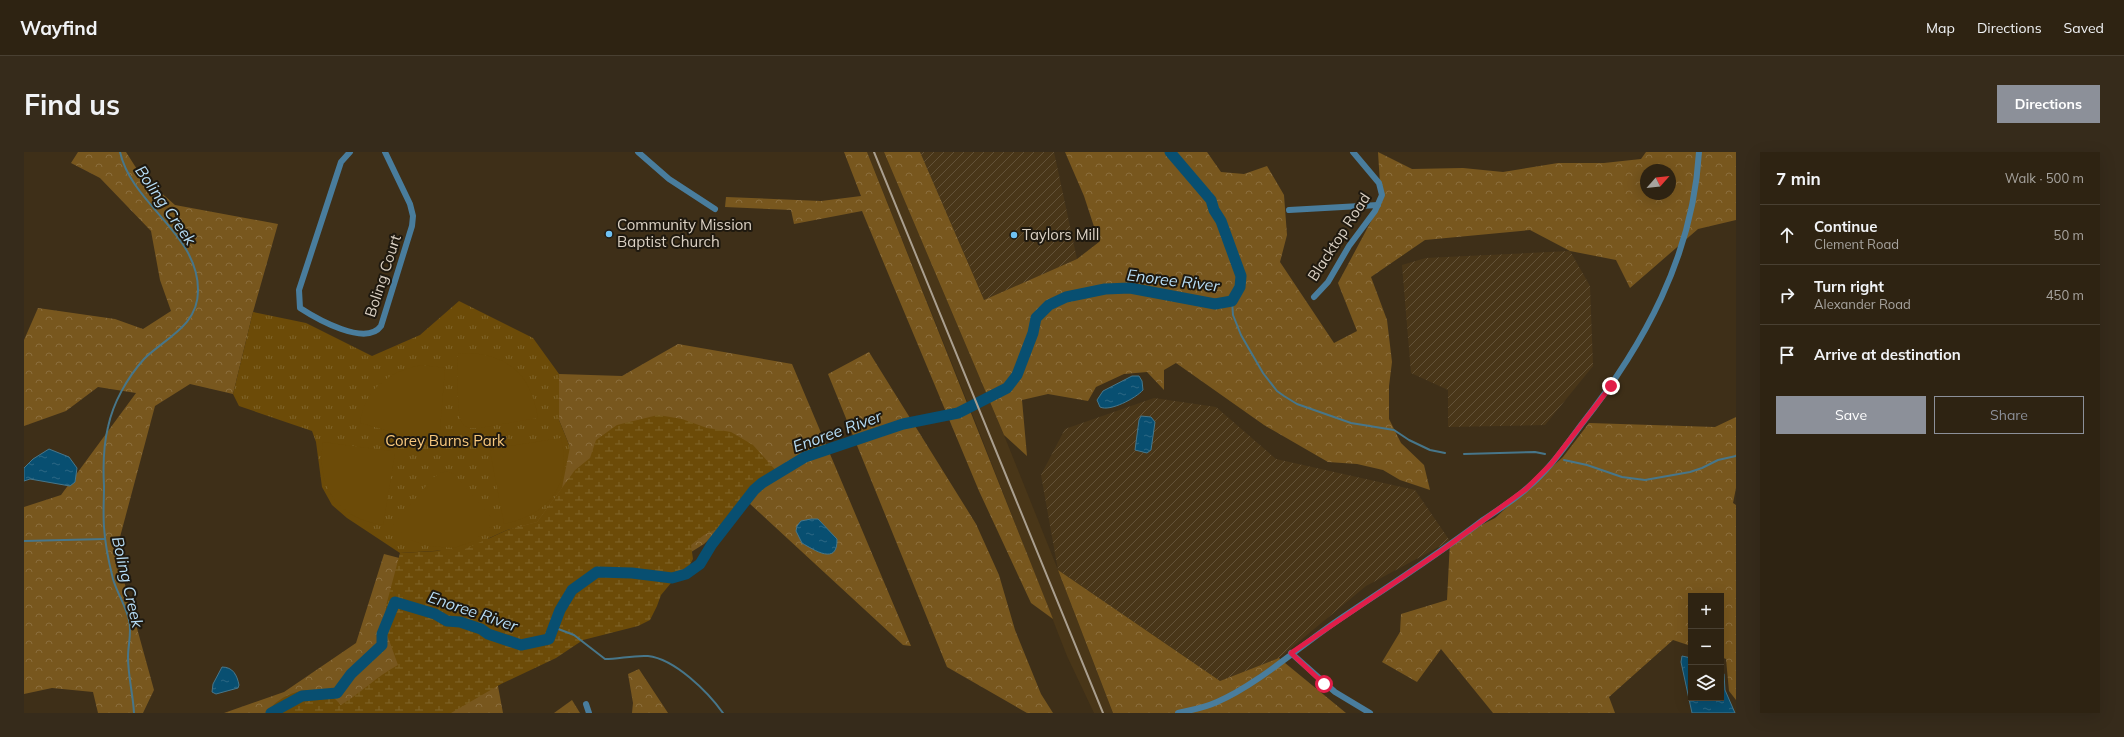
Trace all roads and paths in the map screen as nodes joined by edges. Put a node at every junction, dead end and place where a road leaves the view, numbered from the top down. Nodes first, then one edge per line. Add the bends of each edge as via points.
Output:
1 (350, 152) edge
2 (385, 152) edge
3 (638, 152) edge
4 (1353, 152) edge
5 (1699, 152) edge
6 (1378, 205) junction
7 (715, 209) dead end
8 (1289, 210) dead end
9 (1314, 296) dead end
10 (1291, 653) junction
11 (586, 704) dead end
12 (589, 713) edge
13 (1178, 713) edge
14 (1370, 713) edge

1 - 2 street, Boling Court via 341,162 299,290 298,301 300,308 314,317 351,332 367,334 379,329 384,319 413,222 410,204
3 - 7 street via 669,179
4 - 6 street, Blacktop Road via 1381,187 1382,195
5 - 10 street via 1691,217 1680,256 1664,293 1646,330 1619,374 1551,464 1517,496
6 - 8 street
6 - 9 street, Blacktop Road via 1328,282
10 - 13 street via 1253,682 1228,697 1210,705
10 - 14 street via 1340,696
11 - 12 street

